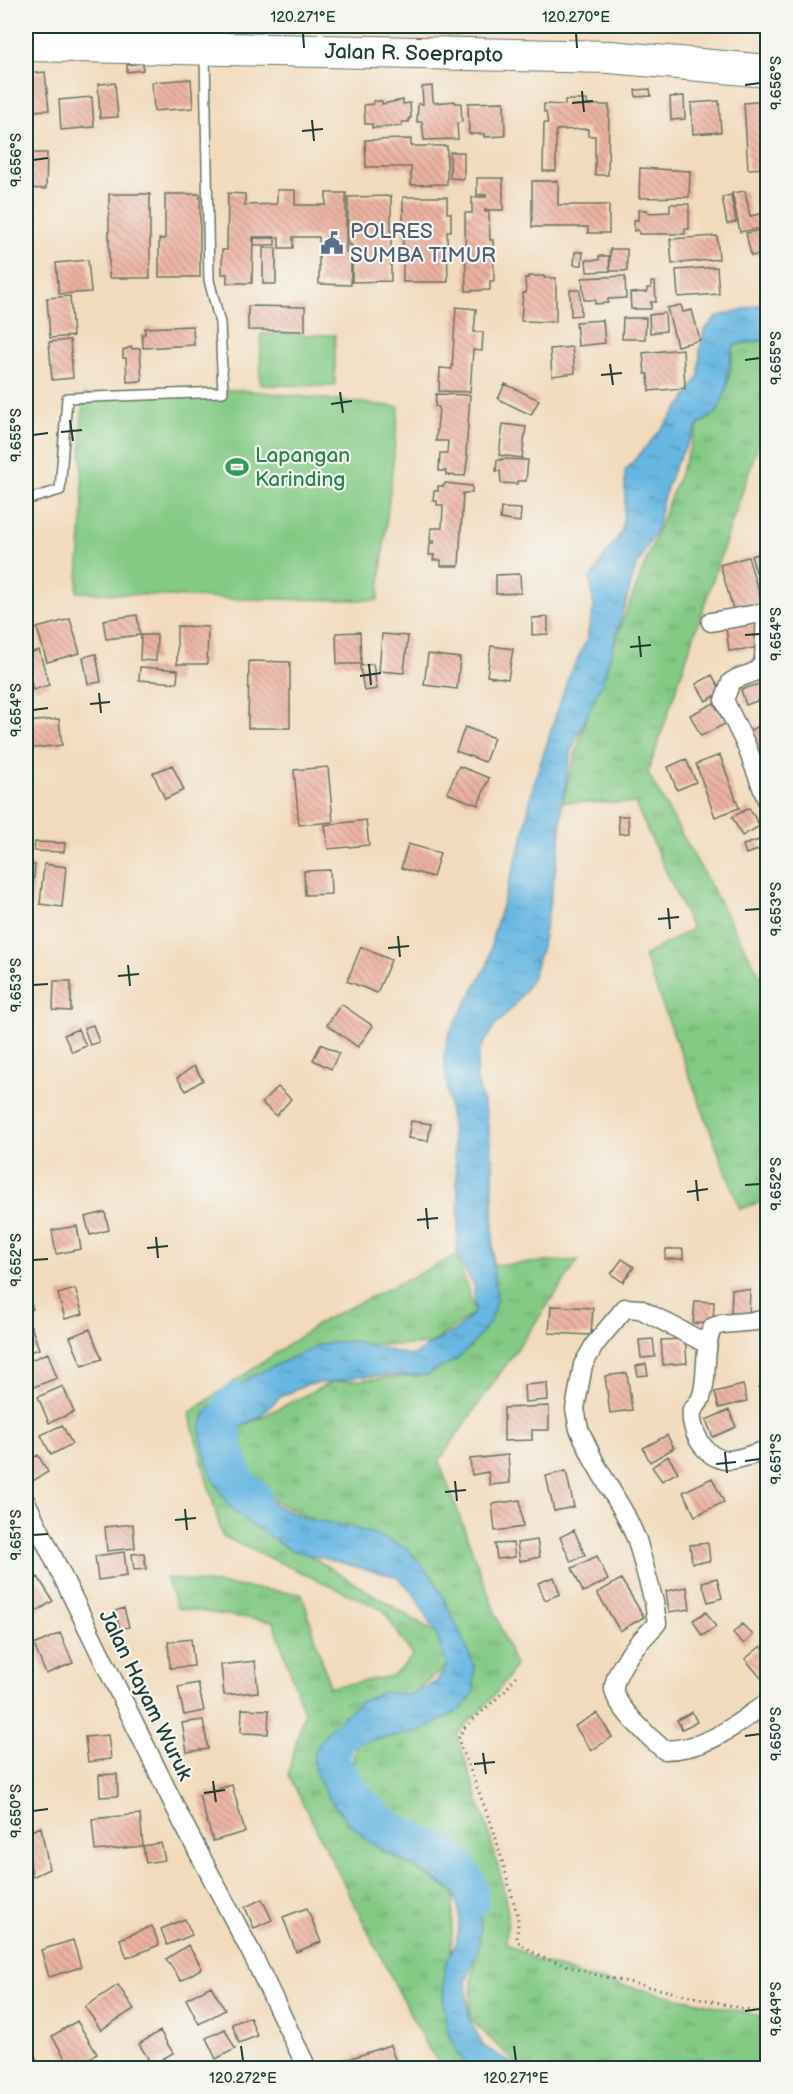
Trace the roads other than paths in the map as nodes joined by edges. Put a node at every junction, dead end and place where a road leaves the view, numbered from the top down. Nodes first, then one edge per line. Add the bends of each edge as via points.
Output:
1 (26, 45) edge
2 (205, 49) junction
3 (768, 71) edge
4 (26, 500) edge
5 (767, 612) edge
6 (711, 622) dead end
7 (768, 803) edge
8 (768, 1320) edge
9 (707, 1344) junction
10 (768, 1450) edge
11 (26, 1502) edge
12 (768, 1702) edge
13 (307, 2068) edge

1 - 2 highway, Jalan R. Soeprapto
2 - 3 highway, Jalan R. Soeprapto via 610,57
2 - 4 lane via 209,280 220,323 223,392 67,398 60,490
5 - 6 street
5 - 7 street via 762,667 731,682 724,700
8 - 9 street via 713,1327
9 - 10 street via 703,1391 691,1418 700,1443 711,1455 728,1460
9 - 12 street via 640,1308 625,1308 583,1365 574,1409 579,1429 637,1540 657,1623 627,1658 614,1690 617,1700 664,1750 685,1749 719,1736
11 - 13 street, Jalan Hayam Wuruk

